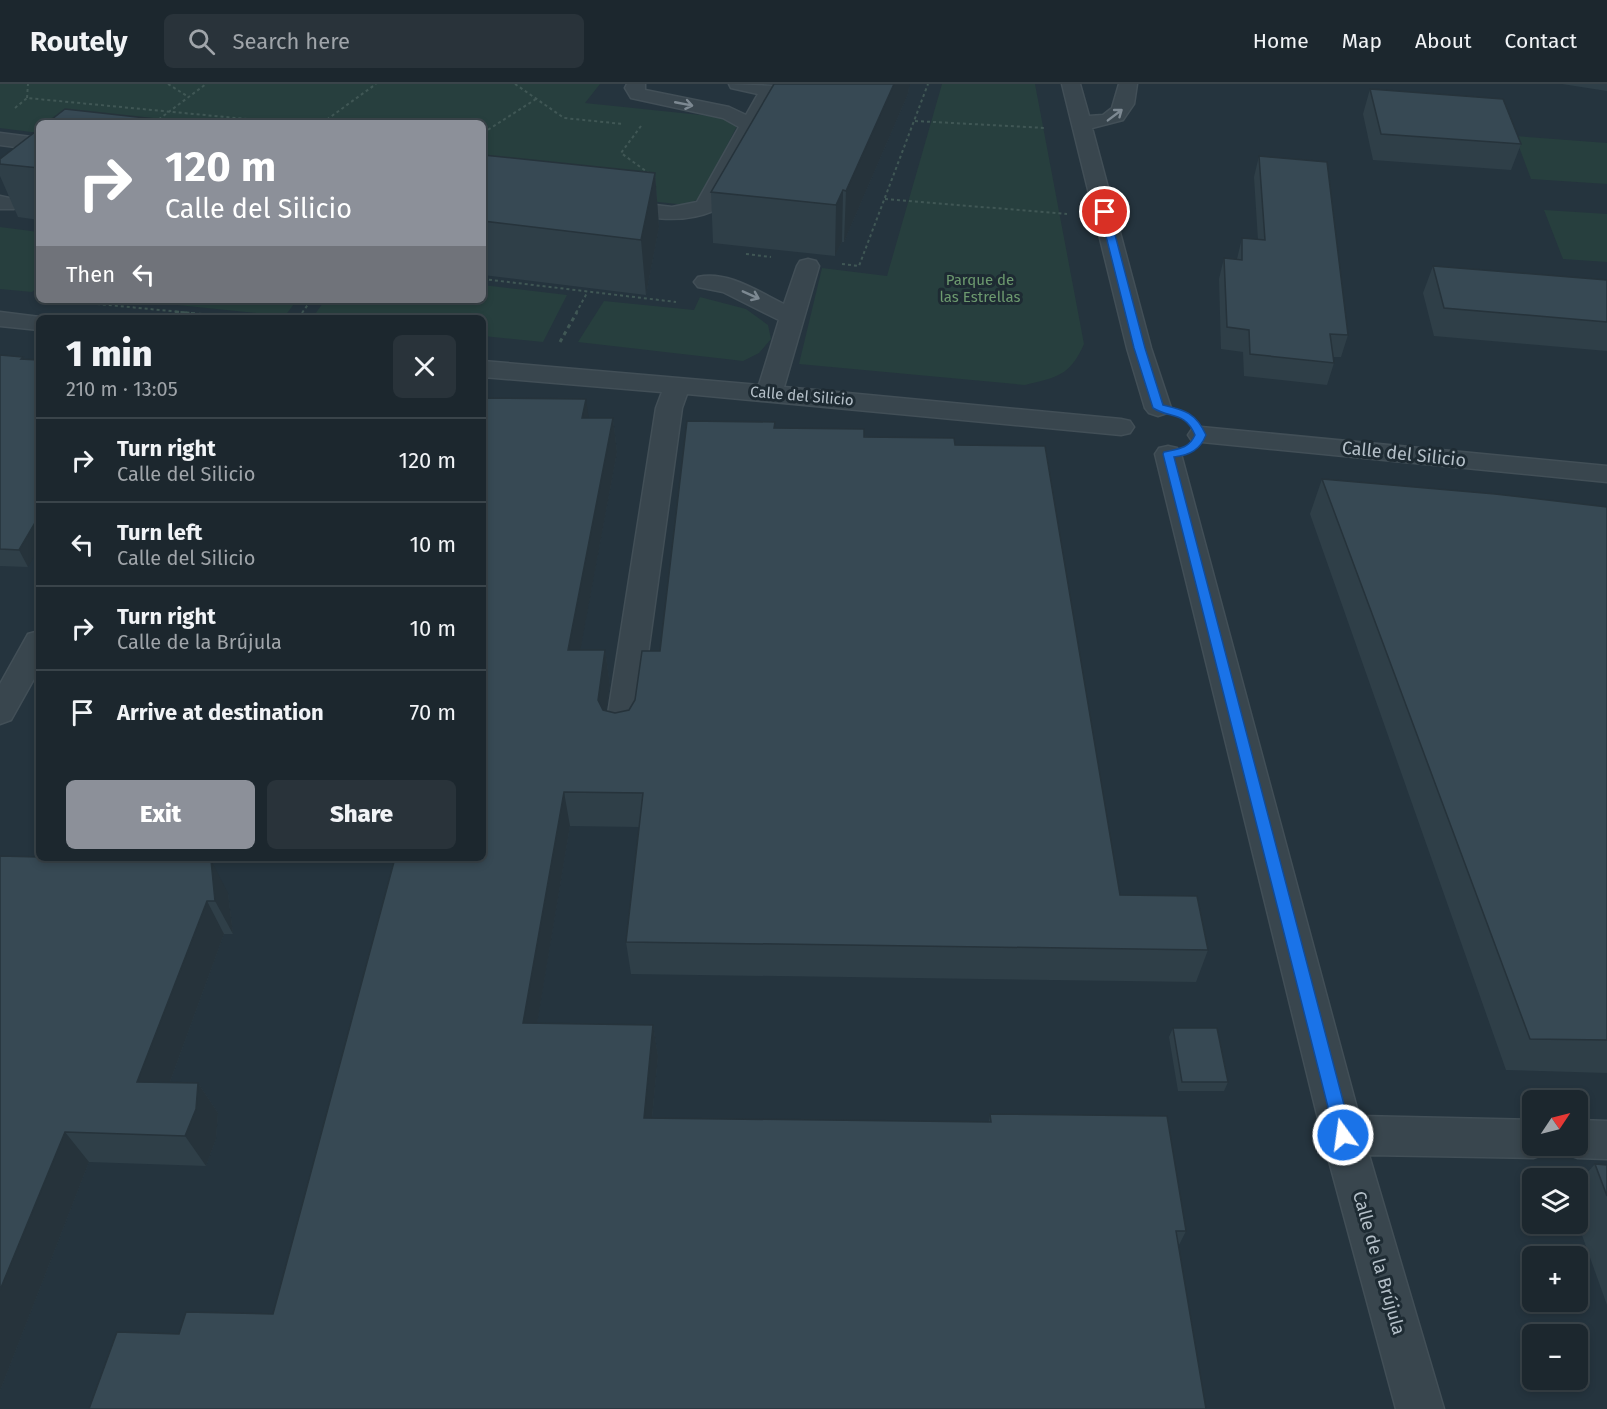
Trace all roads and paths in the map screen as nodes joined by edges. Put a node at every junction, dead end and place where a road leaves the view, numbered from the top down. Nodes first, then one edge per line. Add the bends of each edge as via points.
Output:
1 (28, 84) edge
2 (168, 84) edge
3 (206, 84) edge
4 (376, 84) edge
5 (636, 84) edge
6 (738, 84) edge
7 (928, 84) edge
8 (1071, 84) edge
9 (1128, 84) edge
10 (187, 96) junction
11 (27, 98) junction
12 (536, 99) dead end
13 (170, 110) junction
14 (9, 112) dead end
15 (158, 120) edge
16 (261, 120) edge
17 (326, 120) edge
18 (915, 121) junction
19 (1081, 122) junction
20 (750, 125) junction
21 (1050, 128) dead end
22 (486, 131) edge
23 (0, 139) edge
24 (36, 144) edge
25 (885, 199) junction
26 (590, 204) edge
27 (1072, 214) dead end
28 (740, 254) edge
29 (775, 257) edge
30 (838, 264) edge
31 (808, 266) edge
32 (486, 279) edge
33 (706, 282) dead end
34 (587, 293) junction
35 (88, 303) edge
36 (310, 303) edge
37 (687, 303) dead end
38 (210, 315) edge
39 (300, 315) edge
40 (792, 317) junction
41 (0, 319) edge
42 (36, 323) edge
43 (558, 346) dead end
44 (486, 369) edge
45 (676, 387) junction
46 (769, 393) junction
47 (1181, 418) junction
48 (1141, 443) junction
49 (1607, 474) edge
50 (36, 647) edge
51 (0, 712) edge
52 (621, 733) edge
53 (1343, 1135) junction
54 (1522, 1139) edge
55 (1588, 1139) edge
56 (1607, 1140) edge
57 (1420, 1409) edge

1 - 11 path
2 - 10 path
3 - 10 path
4 - 17 path
5 -> 20 street via 638,94 729,113
6 - 20 street via 767,90 768,96
7 - 18 path
8 - 19 street
19 -> 9 street via 1115,118 1123,108
10 - 13 path
11 - 13 path
11 - 14 path
12 - 22 path
13 - 15 path
13 - 16 path
18 - 21 path
18 - 25 path
19 - 47 street via 1140,348
20 - 26 street via 709,200 698,210 674,213
23 - 24 street
25 - 27 path
25 - 30 path via 859,266
28 - 29 path
31 - 40 street
32 - 34 path
33 -> 40 street via 729,286
34 - 37 path
34 - 43 path
35 - 38 path
36 - 39 path
40 - 46 street
41 - 42 street
44 - 45 street, Calle del Silicio
45 - 46 street, Calle del Silicio
45 - 52 street via 669,408
46 - 48 street, Calle del Silicio
47 - 48 street, Calle del Silicio via 1140,409 1126,416
47 - 48 street, Calle del Silicio via 1197,444 1183,452
47 - 49 street, Calle del Silicio
48 - 53 street, Calle de la Brújula
50 - 51 street
53 - 54 street
53 - 57 street, Calle de la Brújula
55 - 56 street

